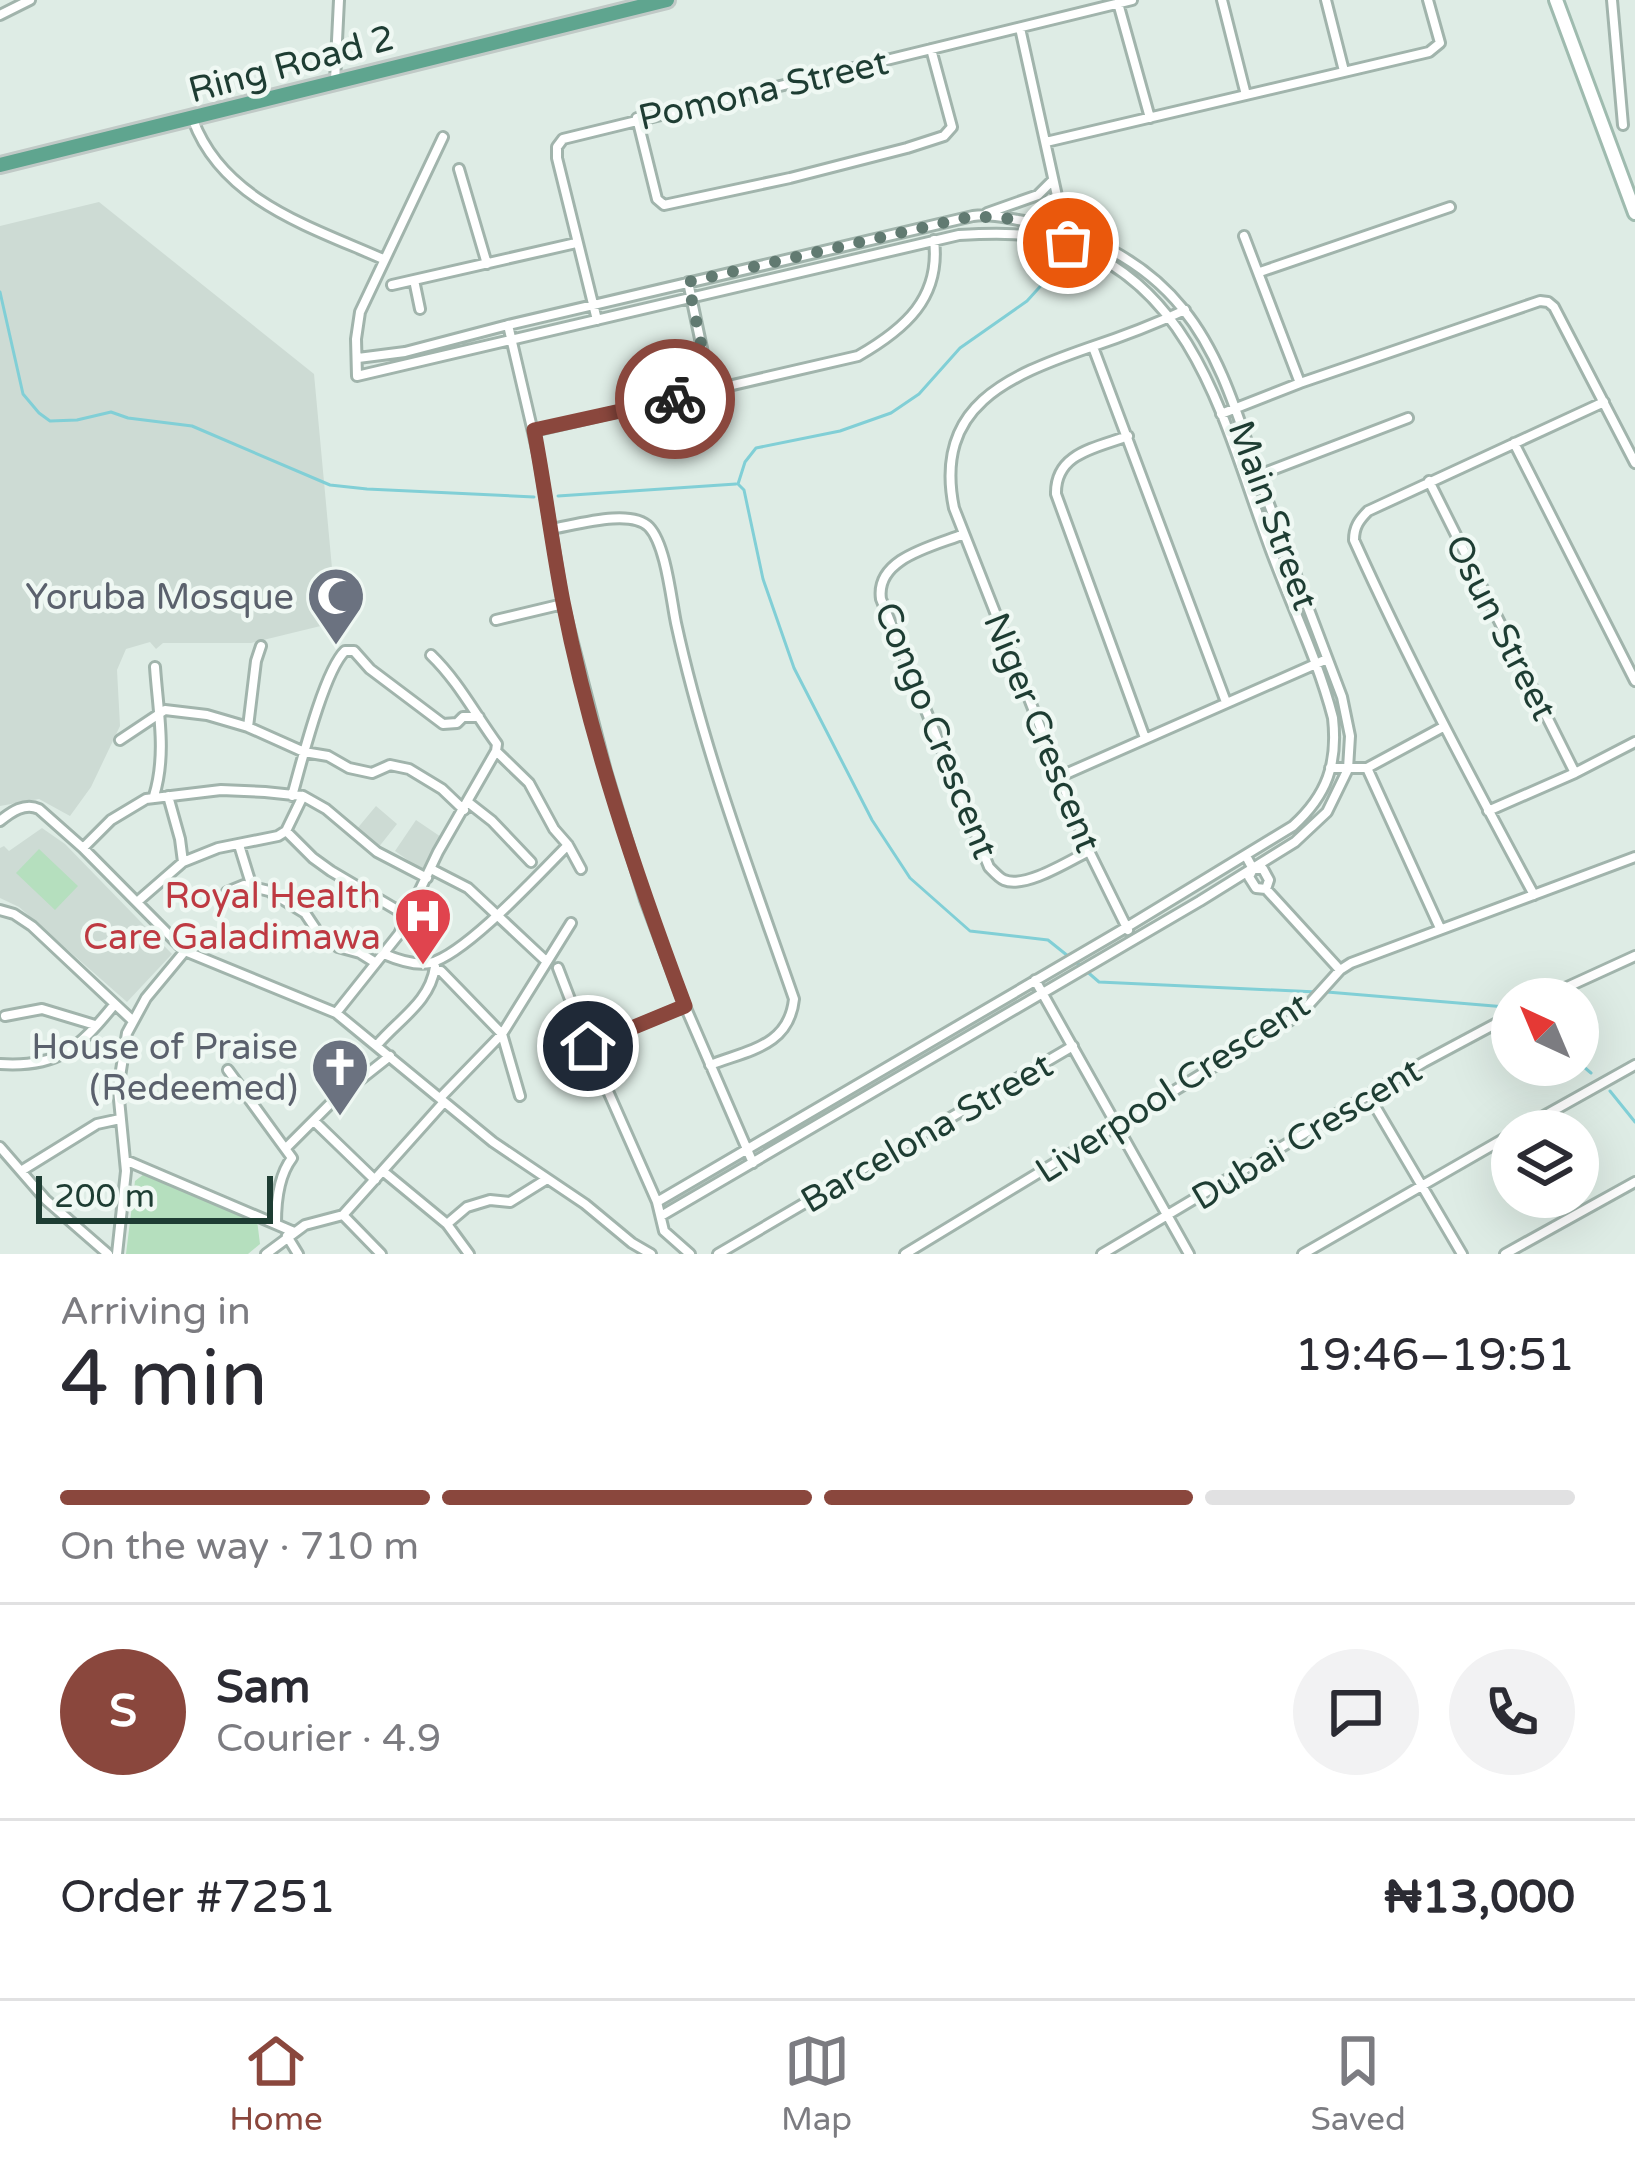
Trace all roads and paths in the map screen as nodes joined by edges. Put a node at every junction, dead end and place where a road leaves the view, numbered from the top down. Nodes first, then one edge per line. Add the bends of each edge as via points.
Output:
1 (29, 0) edge
2 (339, 0) edge
3 (667, 0) edge
4 (1132, 0) edge
5 (1222, 0) edge
6 (1326, 0) edge
7 (1428, 0) edge
8 (1556, 0) edge
9 (1612, 0) edge
10 (1118, 3) junction
11 (0, 15) edge
12 (1020, 28) junction
13 (931, 49) junction
14 (1344, 71) junction
15 (335, 82) junction
16 (1246, 95) junction
17 (637, 118) junction
18 (1150, 118) junction
19 (193, 120) junction
20 (1623, 125) dead end
21 (443, 137) dead end
22 (1046, 142) junction
23 (0, 165) edge
24 (459, 169) dead end
25 (1054, 179) junction
26 (1059, 205) junction
27 (1450, 207) dead end
28 (1635, 212) edge
29 (982, 214) junction
30 (1052, 226) junction
31 (1069, 231) junction
32 (1244, 236) dead end
33 (934, 240) junction
34 (1050, 240) junction
35 (576, 243) junction
36 (1068, 243) junction
37 (383, 259) junction
38 (488, 264) junction
39 (1260, 272) junction
40 (414, 280) junction
41 (688, 282) junction
42 (392, 285) dead end
43 (691, 297) junction
44 (593, 304) junction
45 (420, 309) dead end
46 (1185, 310) junction
47 (1171, 317) junction
48 (597, 320) junction
49 (508, 325) junction
50 (464, 336) junction
51 (512, 340) junction
52 (1093, 346) junction
53 (468, 351) junction
54 (405, 352) junction
55 (358, 358) junction
56 (408, 364) junction
57 (1300, 383) junction
58 (711, 391) junction
59 (1604, 402) junction
60 (1235, 409) junction
61 (1221, 414) junction
62 (1408, 418) dead end
63 (534, 430) junction
64 (1127, 436) junction
65 (1514, 442) junction
66 (1635, 463) edge
67 (1259, 476) junction
68 (1429, 481) junction
69 (551, 529) junction
70 (964, 534) junction
71 (563, 604) junction
72 (496, 620) dead end
73 (260, 646) dead end
74 (431, 655) dead end
75 (1327, 659) junction
76 (1314, 664) junction
77 (155, 667) dead end
78 (1635, 682) edge
79 (1226, 702) junction
80 (158, 713) junction
81 (479, 717) junction
82 (248, 727) junction
83 (1443, 727) junction
84 (1145, 739) junction
85 (120, 740) dead end
86 (1635, 742) edge
87 (304, 752) junction
88 (496, 752) junction
89 (1330, 768) junction
90 (1366, 768) junction
91 (1348, 769) junction
92 (1575, 773) junction
93 (1061, 776) junction
94 (168, 796) junction
95 (298, 796) junction
96 (154, 797) junction
97 (466, 806) junction
98 (1488, 811) junction
99 (0, 821) edge
100 (286, 831) junction
101 (239, 845) junction
102 (568, 845) junction
103 (83, 848) junction
104 (1089, 851) junction
105 (1246, 856) junction
106 (1635, 857) edge
107 (183, 862) junction
108 (537, 867) junction
109 (1252, 868) junction
110 (581, 869) dead end
111 (429, 874) junction
112 (252, 887) junction
113 (227, 892) dead end
114 (1534, 895) junction
115 (137, 902) junction
116 (0, 910) edge
117 (497, 913) junction
118 (409, 916) junction
119 (571, 922) dead end
120 (1127, 927) junction
121 (1440, 928) junction
122 (1133, 940) junction
123 (185, 951) junction
124 (384, 954) junction
125 (1635, 956) edge
126 (546, 961) junction
127 (376, 963) junction
128 (437, 968) junction
129 (558, 968) dead end
130 (1340, 970) junction
131 (1587, 978) edge
132 (1035, 980) junction
133 (1043, 992) junction
134 (114, 1004) junction
135 (685, 1006) junction
136 (336, 1013) junction
137 (5, 1016) dead end
138 (132, 1020) junction
139 (97, 1025) junction
140 (1491, 1026) edge
141 (502, 1034) junction
142 (377, 1045) junction
143 (588, 1046) junction
144 (1072, 1046) junction
145 (390, 1056) junction
146 (0, 1064) edge
147 (710, 1065) junction
148 (1635, 1065) edge
149 (228, 1070) dead end
150 (520, 1096) dead end
151 (1369, 1096) junction
152 (442, 1100) junction
153 (1554, 1110) edge
154 (120, 1119) junction
155 (314, 1120) junction
156 (1116, 1126) junction
157 (1491, 1145) edge
158 (0, 1147) edge
159 (286, 1147) junction
160 (746, 1149) junction
161 (125, 1160) junction
162 (753, 1163) junction
163 (22, 1171) junction
164 (384, 1172) junction
165 (547, 1179) junction
166 (375, 1180) junction
167 (1635, 1182) edge
168 (1422, 1184) junction
169 (657, 1202) junction
170 (343, 1214) junction
171 (661, 1216) junction
172 (1167, 1216) junction
173 (276, 1223) junction
174 (447, 1224) junction
175 (291, 1234) junction
176 (108, 1254) edge
177 (117, 1254) edge
178 (266, 1254) edge
179 (298, 1254) edge
180 (381, 1254) edge
181 (469, 1254) edge
182 (650, 1254) edge
183 (690, 1254) edge
184 (718, 1254) edge
185 (905, 1254) edge
186 (1102, 1254) edge
187 (1189, 1254) edge
188 (1303, 1254) edge
189 (1462, 1254) edge
190 (1505, 1254) edge

1 - 11 street
2 - 15 street
3 - 15 main road, Ring Road 2
4 - 10 street, Pomona Street
5 - 16 street
6 - 14 street
7 - 14 street via 1438,46
8 - 28 street
9 - 20 street
10 - 12 street, Pomona Street
10 - 18 street
12 - 13 street, Pomona Street
12 - 22 street
13 - 17 street, Pomona Street
13 - 17 street via 952,127 947,134 790,178 664,205
14 - 16 street
15 - 19 main road, Ring Road 2
16 - 18 street
17 - 35 street, Pomona Street via 559,143
18 - 22 street
19 - 23 main road, Ring Road 2
19 - 37 street via 218,165 257,200
21 - 37 street
22 - 25 street
24 - 38 street
25 - 26 street
25 - 29 street via 1038,195
26 - 30 street
26 - 31 street
27 - 39 street
29 - 30 street, Main Street
29 - 41 street, Main Street
30 - 31 street, Main Street
30 - 34 street
31 - 36 street
31 - 46 street, Main Street via 1127,259
32 - 39 street
33 - 34 street, Main Street via 990,233
33 - 43 street, Main Street
33 - 58 street via 927,297 868,350
34 - 36 street, Main Street
35 - 38 street
35 - 44 street, Pomona Street
36 - 47 street, Main Street via 1124,274
37 - 55 street via 360,312
38 - 40 street
39 - 57 street
40 - 42 street
40 - 45 street
41 - 43 street
41 - 44 street, Main Street
43 - 48 street, Main Street
43 - 58 street
44 - 48 street, Pomona Street
44 - 49 street, Main Street
46 - 47 street, Niger Crescent
46 - 60 street, Main Street
47 - 52 street, Niger Crescent
47 - 61 street, Main Street
48 - 51 street, Main Street
49 - 50 street, Main Street
49 - 51 street
50 - 53 street
50 - 54 street, Main Street
51 - 53 street, Main Street
51 - 63 street
52 - 64 street
52 - 70 street, Niger Crescent via 1020,373 972,413 950,475
53 - 56 street, Main Street
54 - 55 street, Main Street
54 - 56 street
55 - 56 street, Main Street via 357,376
57 - 59 street via 1548,302
57 - 60 street
58 - 63 street
59 - 65 street
59 - 66 street
60 - 61 street
60 - 67 street, Main Street
61 - 76 street, Main Street
62 - 67 street
63 - 69 street
64 - 79 street
64 - 84 street via 1070,458 1055,494
65 - 68 street
65 - 78 street
67 - 75 street, Main Street
68 - 83 street via 1368,511 1354,540
68 - 92 street, Osun Street
69 - 71 street
69 - 147 street via 625,518 654,536 712,760 794,999 792,1017 774,1040
70 - 93 street, Niger Crescent
70 - 104 street, Congo Crescent via 890,568 880,599 988,867 1018,882
71 - 72 street
71 - 135 street via 645,900
73 - 82 street
74 - 81 street
75 - 76 street
75 - 91 street, Main Street via 1347,716
76 - 79 street
76 - 89 street, Main Street via 1333,718
77 - 80 street
79 - 84 street
80 - 82 street via 191,712
80 - 85 street
80 - 96 street
81 - 87 street via 443,724 349,650 337,658
81 - 88 street
82 - 87 street
83 - 90 street
83 - 98 street
84 - 93 street
86 - 92 street
87 - 95 street
87 - 97 street via 373,772 409,769
88 - 97 street
88 - 102 street via 529,783
89 - 91 street
89 - 105 street via 1305,815
90 - 91 street
90 - 121 street
91 - 109 street via 1320,821
92 - 98 street
93 - 104 street, Niger Crescent
94 - 95 street
94 - 96 street
94 - 107 street
95 - 100 street
95 - 111 street via 377,852
96 - 103 street via 111,820
97 - 108 street
97 - 111 street
98 - 114 street
99 - 103 street via 33,806
100 - 101 street
100 - 118 street via 331,871
101 - 107 street
101 - 112 street
102 - 108 street
102 - 110 street
103 - 115 street
104 - 120 street, Niger Crescent
105 - 109 street
105 - 120 street
106 - 114 street, Liverpool Crescent
107 - 115 street
108 - 117 street
109 - 122 street
109 - 130 street via 1256,888 1266,889
111 - 117 street via 468,888
111 - 118 street
112 - 113 street
112 - 127 street via 296,906 338,947
114 - 121 street, Liverpool Crescent
115 - 123 street
116 - 134 street via 23,919
117 - 126 street
117 - 128 street
118 - 124 street
119 - 126 street
120 - 122 street, Niger Crescent
120 - 132 street
121 - 130 street, Liverpool Crescent
122 - 133 street
123 - 136 street
123 - 138 street
124 - 127 street
124 - 128 street
125 - 131 street
126 - 141 street
127 - 136 street
128 - 141 street
128 - 142 street via 421,1002
129 - 143 street
130 - 156 street, Liverpool Crescent via 1303,1011
132 - 133 street
132 - 160 street
133 - 144 street
133 - 162 street
134 - 138 street
134 - 139 street
135 - 143 street
135 - 147 street
136 - 142 street
137 - 139 street via 42,1009
138 - 154 street
139 - 146 street via 51,1061
140 - 151 street, Dubai Crescent
141 - 150 street
141 - 152 street
142 - 145 street
143 - 169 street
144 - 156 street
144 - 184 street, Barcelona Street
145 - 152 street
145 - 155 street
147 - 160 street
148 - 153 street
149 - 159 street
151 - 168 street
151 - 172 street, Dubai Crescent
152 - 164 street
152 - 165 street
154 - 161 street
154 - 163 street via 97,1124
155 - 159 street
155 - 166 street
156 - 172 street
156 - 185 street, Liverpool Crescent
157 - 168 street
158 - 163 street
159 - 173 street via 292,1158
160 - 162 street
160 - 169 street
161 - 173 street
161 - 177 street
162 - 171 street
163 - 176 street
164 - 166 street
164 - 174 street
165 - 174 street via 510,1202 467,1207
165 - 182 street
166 - 170 street
167 - 190 street
168 - 188 street
168 - 189 street
169 - 171 street
170 - 175 street
170 - 180 street
171 - 183 street via 664,1231
172 - 186 street, Dubai Crescent
172 - 187 street
173 - 175 street
174 - 181 street
175 - 178 street
175 - 179 street

